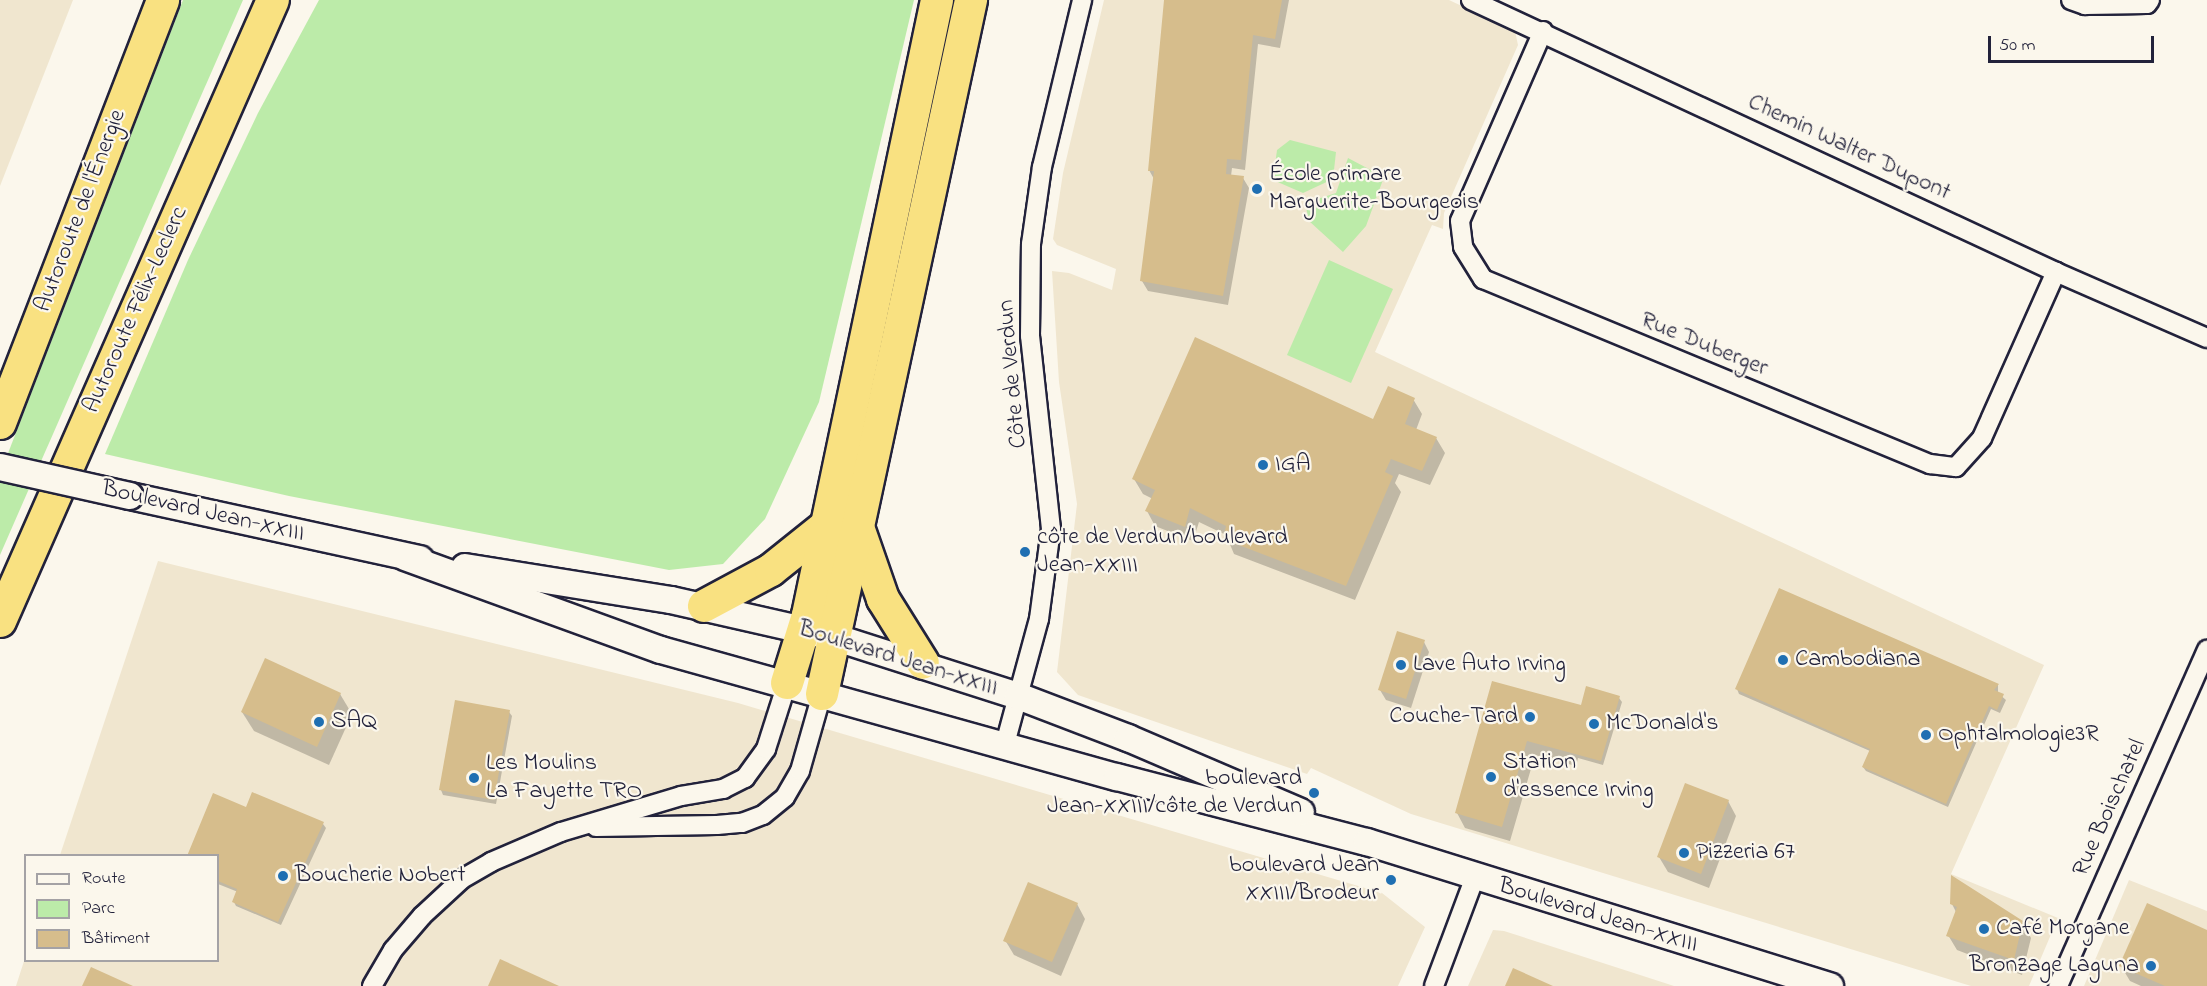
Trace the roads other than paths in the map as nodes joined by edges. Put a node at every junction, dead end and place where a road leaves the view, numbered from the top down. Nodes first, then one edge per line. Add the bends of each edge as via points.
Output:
1 (163, 0) edge
2 (273, 0) edge
3 (937, 0) edge
4 (971, 0) edge
5 (1082, 0) edge
6 (1472, 0) edge
7 (2071, 0) edge
8 (2150, 0) edge
9 (1543, 31) junction
10 (2056, 272) junction
11 (2207, 338) edge
12 (0, 423) edge
13 (0, 467) edge
14 (825, 525) junction
15 (859, 528) junction
16 (405, 557) junction
17 (704, 606) junction
18 (0, 621) edge
19 (804, 629) junction
20 (834, 637) junction
21 (2207, 649) edge
22 (923, 663) junction
23 (787, 683) junction
24 (822, 694) junction
25 (1018, 696) junction
26 (1005, 744) junction
27 (574, 828) junction
28 (1367, 842) junction
29 (1475, 877) junction
30 (372, 986) edge
31 (1434, 986) edge
32 (1830, 986) edge
33 (2058, 986) edge

1 - 12 highway, Autoroute de l'Énergie
2 - 18 highway, Autoroute Félix-Leclerc
3 - 14 highway
4 - 15 highway
5 - 25 street, Côte de Verdun via 1044,156 1030,244 1030,336 1051,529 1041,609
6 - 9 street, Chemin Walter Dupont
7 - 8 street via 2085,6 2147,4
9 - 10 street, Chemin Walter Dupont
9 - 10 street, Rue Duberger via 1460,221 1463,248 1483,279 1930,464 1956,467 1982,438
10 - 11 street, Chemin Walter Dupont
13 - 16 street, Boulevard Jean-XXIII, bridge
14 - 17 highway via 771,570
14 - 19 highway
15 - 20 highway
15 - 22 highway via 883,599
16 - 17 street, Boulevard Jean-XXIII
16 - 23 street, Boulevard Jean-XXIII via 661,650
17 - 19 street, Boulevard Jean-XXIII
19 - 20 street, Boulevard Jean-XXIII
19 - 23 highway
20 - 22 street, Boulevard Jean-XXIII
20 - 24 highway
21 - 33 street, Rue Boischatel
22 - 25 street, Boulevard Jean-XXIII
23 - 24 street, Boulevard Jean-XXIII
23 - 27 street via 763,757 746,778 723,789 681,796
24 - 26 street, Boulevard Jean-XXIII
24 - 27 street via 797,778 780,802 763,814 742,823 717,825
25 - 26 street, Côte de Verdun
25 - 28 street, Boulevard Jean-XXIII via 1247,788
26 - 28 street, Boulevard Jean-XXIII
27 - 30 street via 507,853 462,879 412,927
28 - 29 street, Boulevard Jean-XXIII
29 - 31 street
29 - 32 street, Boulevard Jean-XXIII

